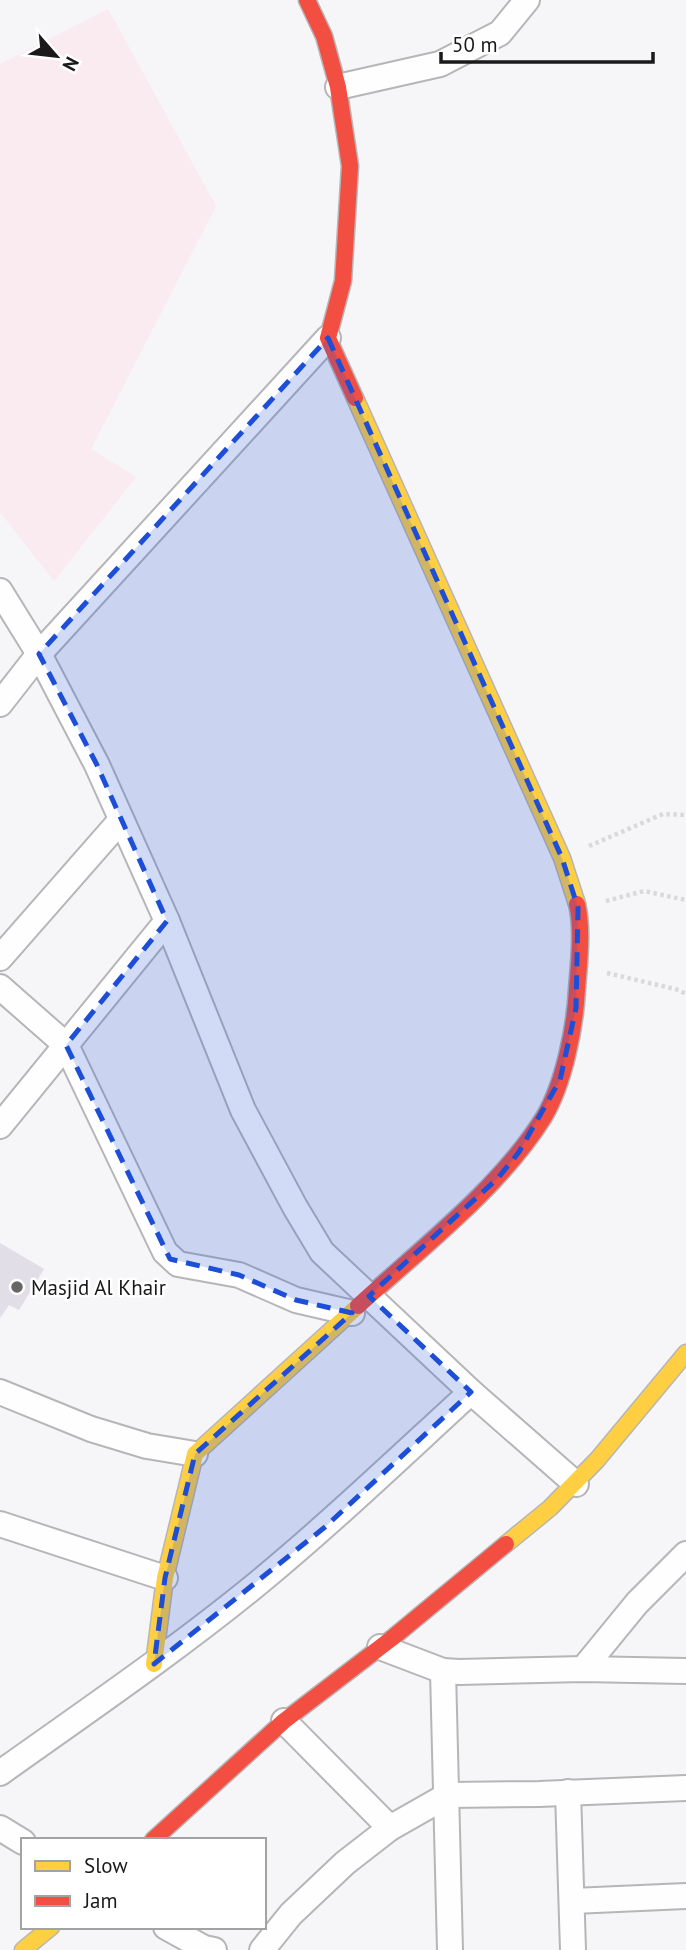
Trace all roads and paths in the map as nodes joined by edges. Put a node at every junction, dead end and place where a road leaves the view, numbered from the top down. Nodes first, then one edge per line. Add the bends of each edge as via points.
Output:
1 (307, 0) edge
2 (527, 0) edge
3 (338, 87) junction
4 (328, 338) junction
5 (0, 592) edge
6 (39, 654) junction
7 (0, 704) edge
8 (686, 815) edge
9 (121, 820) junction
10 (562, 858) junction
11 (686, 900) edge
12 (578, 908) junction
13 (167, 921) junction
14 (0, 958) edge
15 (579, 966) junction
16 (0, 987) edge
17 (686, 994) edge
18 (66, 1045) junction
19 (0, 1126) edge
20 (361, 1305) junction
21 (686, 1353) edge
22 (0, 1392) edge
23 (471, 1392) junction
24 (195, 1454) junction
25 (576, 1483) junction
26 (0, 1524) edge
27 (686, 1555) edge
28 (165, 1578) junction
29 (380, 1647) junction
30 (154, 1664) junction
31 (583, 1668) junction
32 (443, 1671) junction
33 (686, 1671) edge
34 (284, 1721) junction
35 (0, 1773) edge
36 (686, 1788) edge
37 (568, 1792) junction
38 (448, 1795) junction
39 (0, 1828) edge
40 (390, 1828) junction
41 (155, 1838) edge
42 (21, 1841) edge
43 (686, 1896) edge
44 (573, 1901) junction
45 (49, 1929) edge
46 (170, 1929) edge
47 (207, 1949) edge
48 (23, 1950) edge
49 (262, 1950) edge
50 (450, 1950) edge
51 (573, 1950) edge

1 - 3 street via 324,36
2 - 3 street via 500,33 440,64
3 - 4 street via 350,166 343,281
4 - 6 street
4 - 10 street
5 - 6 street
6 - 7 street
6 - 9 street
8 - 10 path via 663,814
9 - 13 street
9 - 14 street
10 - 12 street
11 - 12 path via 644,891
12 - 15 street
13 - 18 street
13 - 20 street via 243,1111 322,1252
15 - 17 path
15 - 20 street via 567,1054 544,1116 498,1178
16 - 18 street
18 - 19 street
18 - 20 street via 170,1259 239,1275 296,1300
20 - 23 street
20 - 24 street
21 - 25 street
22 - 24 street via 91,1429 146,1446
23 - 25 street
23 - 30 street via 325,1527
24 - 28 street
25 - 29 street
26 - 28 street
27 - 31 street via 637,1603
28 - 30 street
29 - 32 street
29 - 34 street
30 - 35 street
31 - 32 street
31 - 33 street
32 - 38 street
34 - 40 street
34 - 41 street
36 - 37 street
37 - 38 street
37 - 44 street
38 - 40 street
38 - 50 street
39 - 42 street
40 - 49 street via 307,1898
43 - 44 street
44 - 51 street
45 - 48 street
46 - 47 street

